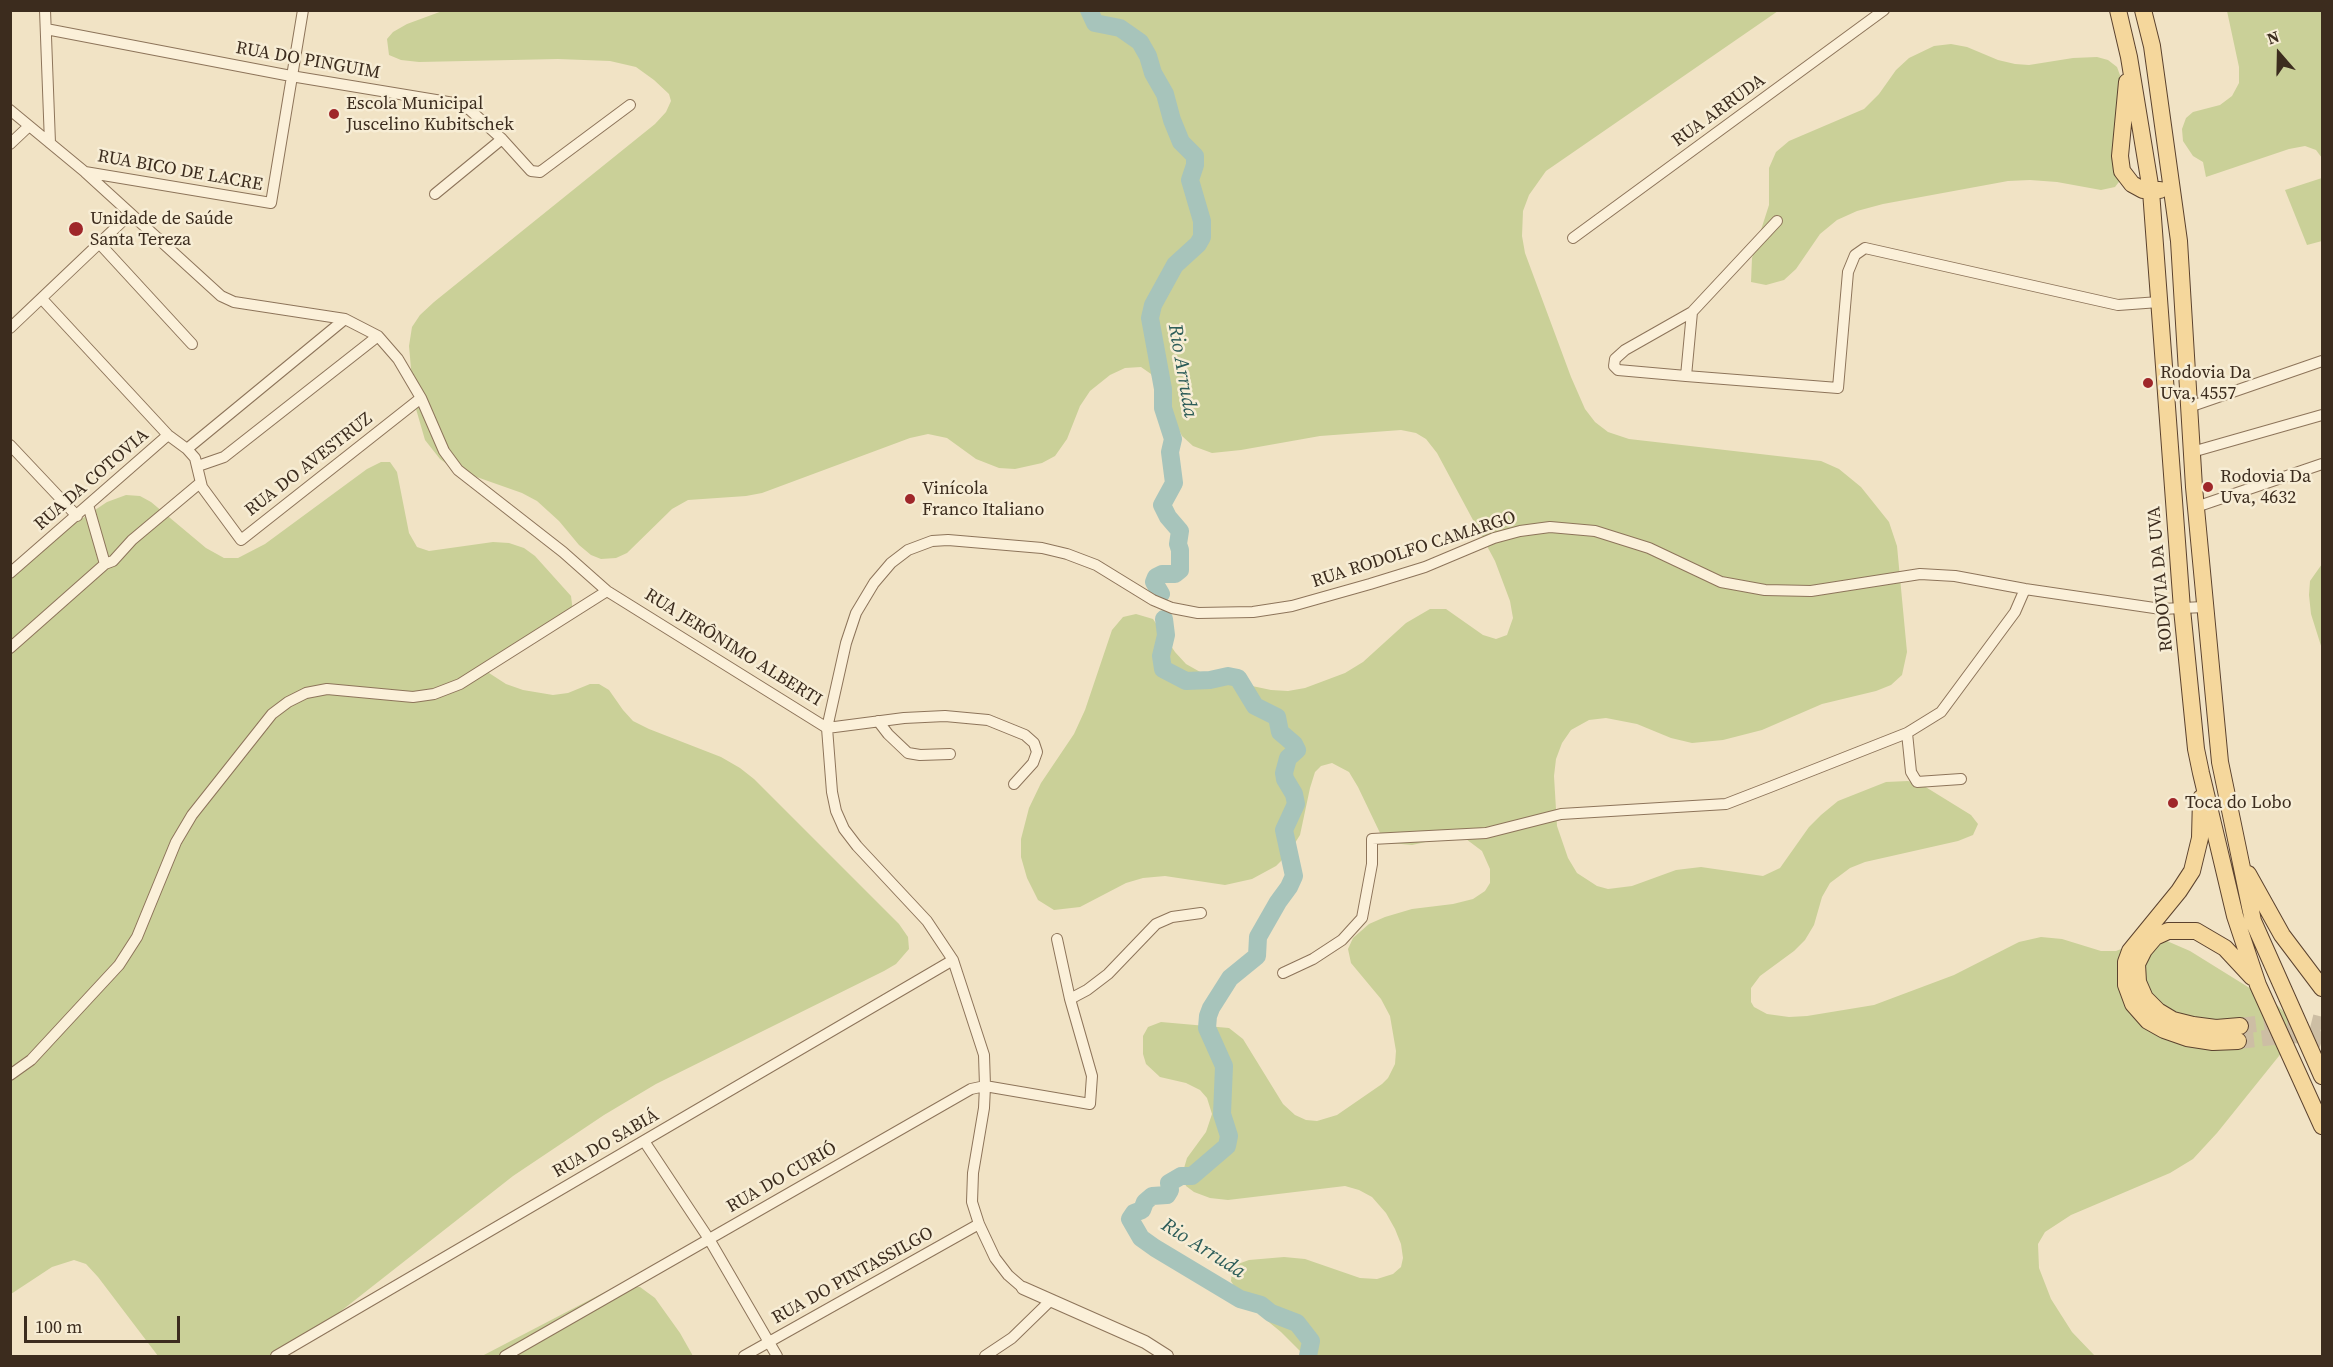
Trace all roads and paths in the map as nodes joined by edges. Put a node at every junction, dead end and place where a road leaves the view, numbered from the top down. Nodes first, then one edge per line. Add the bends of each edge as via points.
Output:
1 (45, 10) edge
2 (303, 10) edge
3 (1884, 10) edge
4 (2118, 10) edge
5 (2143, 10) edge
6 (46, 29) junction
7 (2129, 57) junction
8 (291, 76) junction
9 (630, 105) dead end
10 (10, 110) edge
11 (28, 127) junction
12 (502, 139) junction
13 (50, 143) junction
14 (10, 144) edge
15 (85, 172) junction
16 (2173, 188) junction
17 (2151, 191) junction
18 (435, 194) dead end
19 (130, 214) junction
20 (1777, 221) dead end
21 (1573, 238) dead end
22 (100, 244) junction
23 (42, 299) junction
24 (2159, 302) junction
25 (1692, 312) junction
26 (345, 319) junction
27 (10, 328) edge
28 (378, 336) junction
29 (192, 344) dead end
30 (2322, 361) edge
31 (1686, 376) junction
32 (421, 398) junction
33 (2189, 407) junction
34 (2322, 415) edge
35 (168, 435) junction
36 (10, 445) edge
37 (187, 449) junction
38 (2192, 452) junction
39 (2322, 464) edge
40 (198, 466) junction
41 (200, 483) junction
42 (88, 505) junction
43 (2196, 507) junction
44 (76, 516) junction
45 (105, 564) junction
46 (10, 573) edge
47 (2025, 590) junction
48 (607, 591) junction
49 (2204, 608) junction
50 (2182, 609) junction
51 (10, 648) edge
52 (878, 721) junction
53 (827, 728) junction
54 (1907, 732) junction
55 (950, 754) dead end
56 (2201, 773) junction
57 (1961, 779) dead end
58 (1014, 784) dead end
59 (2241, 860) junction
60 (1201, 913) dead end
61 (1056, 939) dead end
62 (953, 960) junction
63 (1283, 973) dead end
64 (2258, 985) junction
65 (2322, 988) edge
66 (1070, 999) junction
67 (10, 1075) edge
68 (2322, 1076) edge
69 (985, 1086) junction
70 (2322, 1126) edge
71 (645, 1141) junction
72 (979, 1224) junction
73 (709, 1239) junction
74 (1023, 1288) joint
75 (1050, 1300) junction
76 (769, 1342) junction
77 (276, 1356) edge
78 (506, 1356) edge
79 (744, 1356) edge
80 (777, 1356) edge
81 (985, 1356) edge
82 (1167, 1356) edge

1 - 6 street
2 - 8 street
3 - 21 street, RUA ARRUDA
4 - 7 main road, RODOVIA DA UVA
5 - 16 main road
6 - 8 street, RUA DO PINGUIM
6 - 13 street
7 - 17 main road, RODOVIA DA UVA
7 - 17 main road via 2122,171 2132,184
8 - 12 street, RUA DO PINGUIM via 454,103 470,110
8 - 15 street, RUA BICO DE LACRE via 271,203
9 - 12 street, RUA DO PINGUIM via 540,172 524,165
10 - 11 street, RUA JERÔNIMO ALBERTI
11 - 13 street, RUA JERÔNIMO ALBERTI
11 - 14 street
12 - 18 street
13 - 15 street, RUA JERÔNIMO ALBERTI
15 - 19 street, RUA JERÔNIMO ALBERTI
16 - 17 main road
16 - 33 main road
17 - 24 main road, RODOVIA DA UVA
19 - 22 street
19 - 26 street, RUA JERÔNIMO ALBERTI via 221,296 234,302
20 - 25 street
22 - 23 street
22 - 29 street
23 - 27 street
23 - 35 street, RUA DO AVESTRUZ
24 - 31 street via 2118,305 1865,248 1855,255 1848,272 1838,388
24 - 50 main road, RODOVIA DA UVA
25 - 31 street
25 - 31 street via 1625,350 1615,359 1614,366 1618,370
26 - 28 street, RUA JERÔNIMO ALBERTI
26 - 37 street
28 - 32 street, RUA JERÔNIMO ALBERTI via 398,359
28 - 40 street via 224,457
30 - 33 street
32 - 41 street, RUA DO AVESTRUZ via 241,540
32 - 48 street, RUA JERÔNIMO ALBERTI via 444,451 458,470
33 - 38 main road
34 - 38 street
35 - 37 street, RUA DO AVESTRUZ
35 - 42 street, RUA DA COTOVIA
36 - 44 street
37 - 40 street, RUA DO AVESTRUZ
38 - 43 main road
39 - 43 street
40 - 41 street, RUA DO AVESTRUZ
41 - 45 street
42 - 44 street, RUA DA COTOVIA
42 - 45 street
43 - 49 main road
44 - 46 street, RUA DA COTOVIA
45 - 51 street
47 - 50 street, RUA RODOLFO CAMARGO
47 - 53 street, RUA RODOLFO CAMARGO via 1955,576 1920,574 1810,591 1765,590 1721,582 1649,548 1595,531 1550,527 1494,538 1425,567 1292,606 1253,612 1198,613 1153,600 1096,565 1067,554 1020,545 932,541 908,550 891,563 856,613
47 - 54 street via 2015,612 1941,712
48 - 53 street, RUA JERÔNIMO ALBERTI
48 - 67 street via 460,684 434,694 413,697 327,688 306,693 272,714 192,815 176,842 137,937 119,965 31,1060
49 - 50 street, RUA RODOLFO CAMARGO
49 - 59 main road via 2220,762
50 - 56 main road, RODOVIA DA UVA
52 - 53 street
52 - 55 street via 908,753
52 - 58 street via 945,716 988,720 1017,731 1034,743 1037,752 1033,763
53 - 62 street, RUA JERÔNIMO ALBERTI via 832,792 844,830 927,921
54 - 57 street via 1917,782
54 - 63 street via 1726,804 1561,814 1486,833 1372,839 1372,864 1362,918 1342,940
56 - 64 main road, RODOVIA DA UVA via 2235,915
56 - 64 main road via 2200,838 2192,871 2130,951 2126,985 2133,1004 2148,1021 2187,1038 2213,1042 2239,1033 2173,1020 2145,998 2138,982 2137,964 2144,950 2168,931 2196,931 2225,948
59 - 65 main road via 2282,935
59 - 68 main road via 2253,921
60 - 66 street via 1172,917 1156,924 1108,974
61 - 66 street
62 - 69 street, RUA JERÔNIMO ALBERTI via 984,1055
62 - 71 street, RUA DO SABIÁ
64 - 70 main road, RODOVIA DA UVA
66 - 69 street via 1092,1076 1090,1104
69 - 72 street, RUA JERÔNIMO ALBERTI via 972,1202
69 - 73 street, RUA DO CURIÓ via 970,1089
71 - 73 street
71 - 77 street, RUA DO SABIÁ
72 - 74 street, RUA JERÔNIMO ALBERTI via 995,1258
72 - 76 street, RUA DO PINTASSILGO
73 - 76 street
73 - 78 street, RUA DO CURIÓ
74 - 75 street, RUA JERÔNIMO ALBERTI
75 - 81 street via 1012,1338
75 - 82 street, RUA JERÔNIMO ALBERTI via 1145,1342
76 - 79 street, RUA DO PINTASSILGO
76 - 80 street

